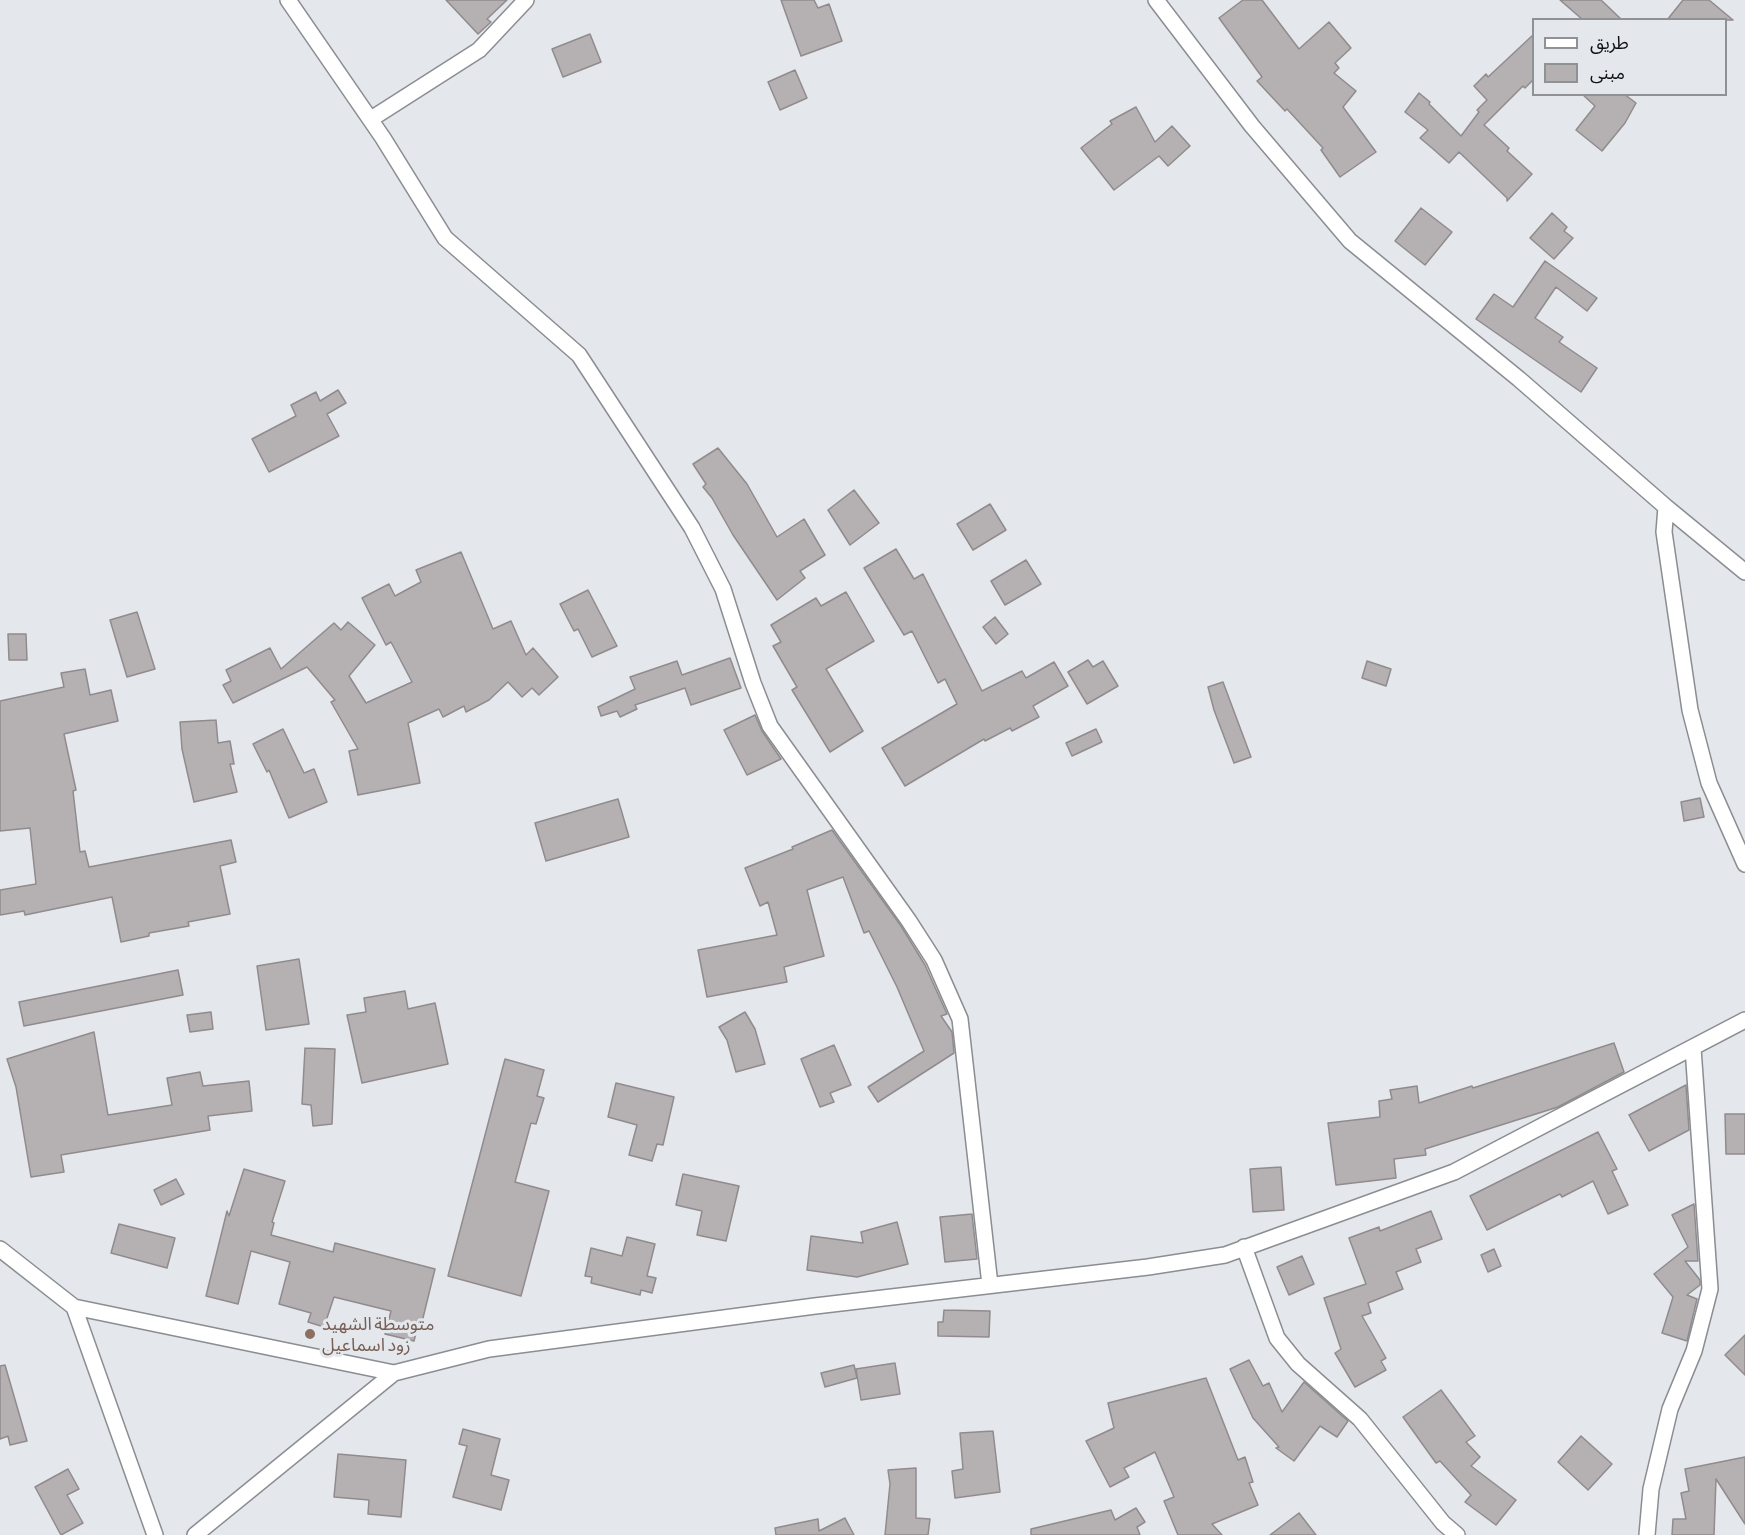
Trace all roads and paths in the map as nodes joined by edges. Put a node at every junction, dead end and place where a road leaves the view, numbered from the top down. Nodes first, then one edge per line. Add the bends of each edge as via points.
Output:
1 (288, 0) edge
2 (526, 0) edge
3 (1156, 0) edge
4 (371, 119) junction
5 (1666, 507) junction
6 (1745, 572) edge
7 (1745, 864) edge
8 (1745, 1020) edge
9 (1728, 1030) junction
10 (1745, 1030) edge
11 (1693, 1048) junction
12 (1244, 1247) junction
13 (0, 1249) edge
14 (990, 1285) junction
15 (74, 1307) junction
16 (394, 1373) junction
17 (155, 1535) edge
18 (195, 1535) edge
19 (1457, 1535) edge
20 (1647, 1535) edge

1 - 4 street
2 - 4 street via 479,50
3 - 5 street via 1252,126 1350,241
4 - 14 street via 445,238 579,355 692,528 723,589 770,726 934,960 960,1019
5 - 6 street
5 - 7 street via 1664,532 1690,710 1709,783
8 - 9 street
9 - 10 street
9 - 11 street
11 - 12 street via 1454,1172
11 - 20 street via 1710,1289 1694,1351 1670,1409 1651,1489
12 - 14 street via 1225,1255 1148,1267
12 - 19 street via 1277,1338 1298,1364 1360,1419 1443,1523
13 - 15 street
14 - 16 street via 489,1349
15 - 16 street
15 - 17 street
16 - 18 street

